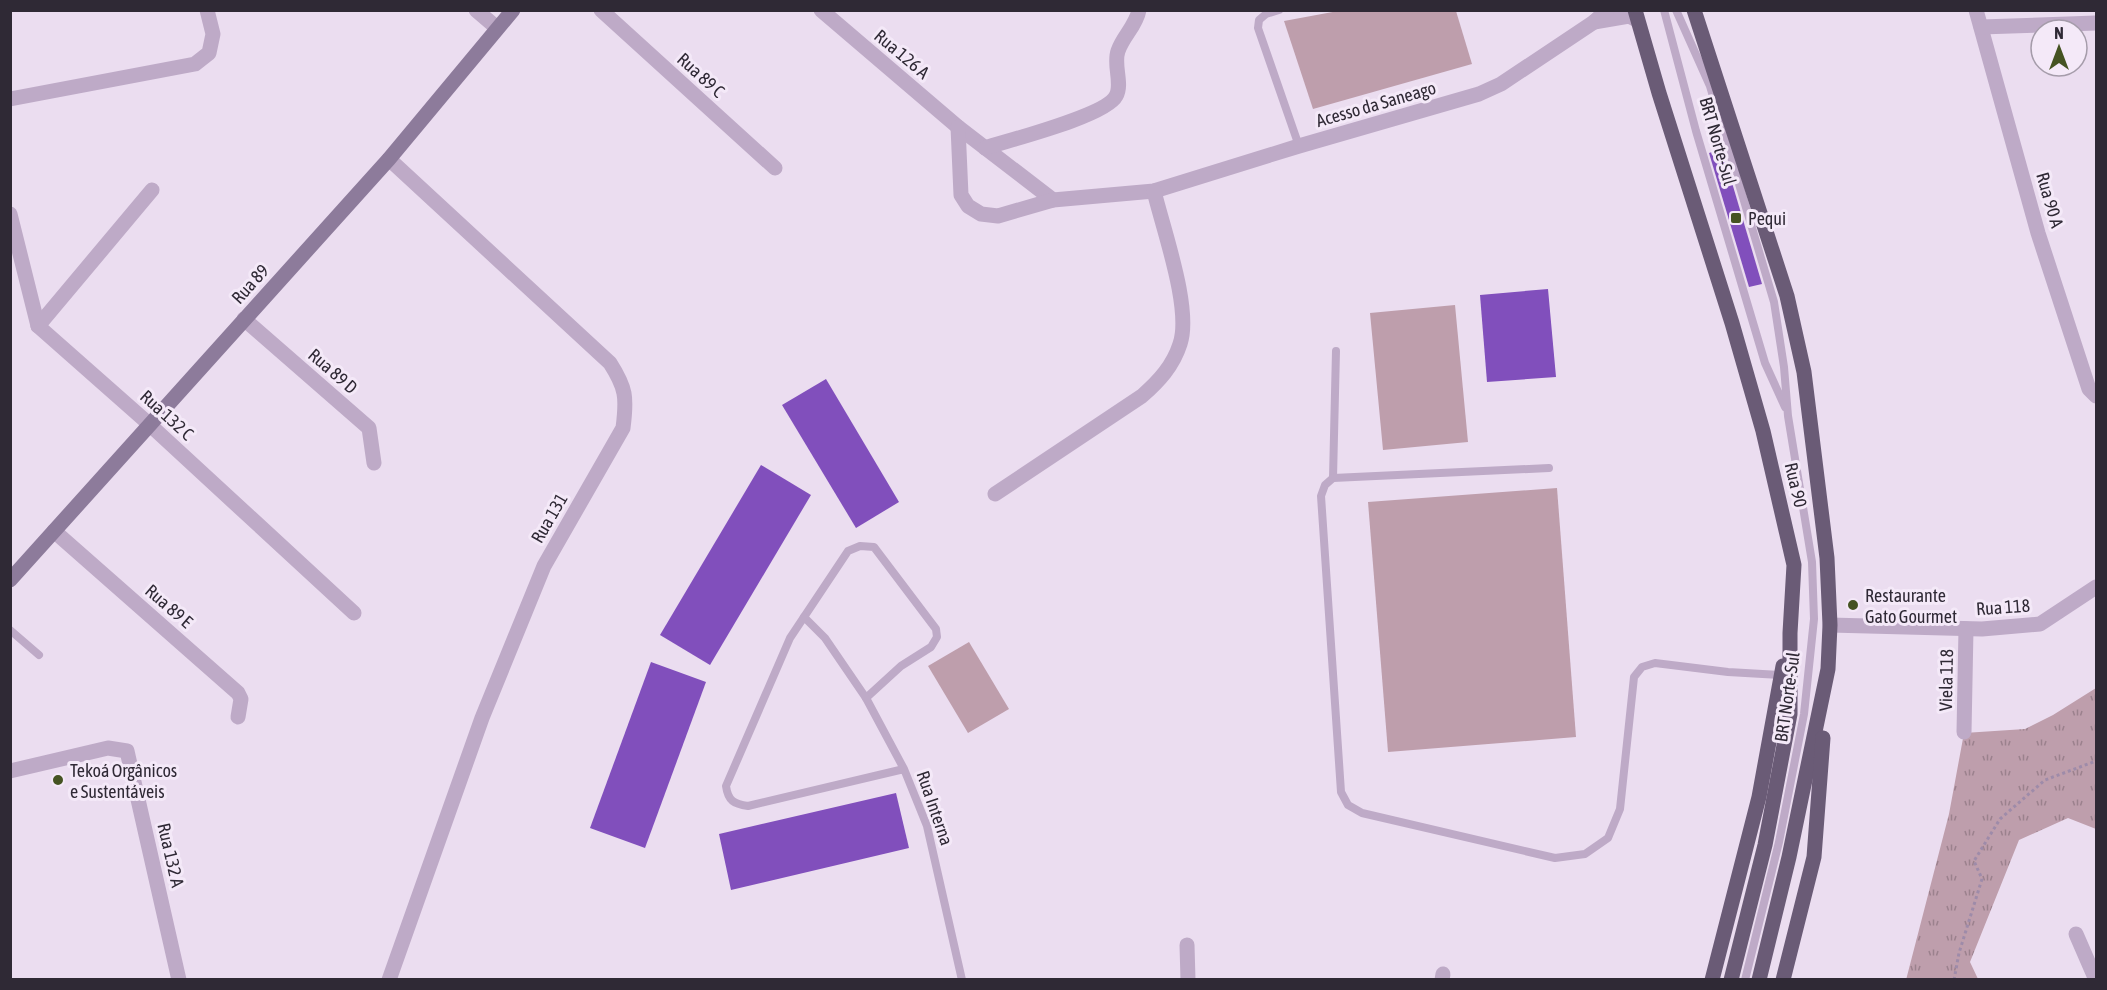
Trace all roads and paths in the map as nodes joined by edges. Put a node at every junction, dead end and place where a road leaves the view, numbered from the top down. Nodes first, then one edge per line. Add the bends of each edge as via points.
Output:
1 (207, 10) edge
2 (476, 10) edge
3 (513, 10) edge
4 (601, 10) edge
5 (821, 10) edge
6 (1139, 10) edge
7 (1279, 10) edge
8 (1606, 10) edge
9 (1664, 10) edge
10 (1676, 10) edge
11 (1694, 10) edge
12 (1976, 10) edge
13 (1636, 15) edge
14 (1594, 22) junction
15 (2097, 23) edge
16 (1981, 27) junction
17 (497, 28) junction
18 (10, 99) edge
19 (958, 128) junction
20 (1299, 146) junction
21 (985, 148) junction
22 (389, 159) junction
23 (775, 168) dead end
24 (152, 190) dead end
25 (1154, 191) junction
26 (1053, 200) junction
27 (10, 214) edge
28 (244, 319) junction
29 (38, 326) junction
30 (1336, 351) dead end
31 (2094, 388) edge
32 (1788, 416) junction
33 (149, 424) junction
34 (374, 463) dead end
35 (1549, 468) dead end
36 (1333, 478) junction
37 (995, 494) dead end
38 (54, 531) junction
39 (10, 580) edge
40 (2097, 587) edge
41 (354, 613) dead end
42 (804, 617) junction
43 (1830, 626) junction
44 (1966, 629) junction
45 (10, 630) edge
46 (1790, 633) junction
47 (39, 655) dead end
48 (1828, 669) junction
49 (1782, 675) junction
50 (866, 699) junction
51 (238, 717) dead end
52 (1964, 732) dead end
53 (2097, 761) edge
54 (904, 768) junction
55 (10, 771) edge
56 (2076, 934) dead end
57 (1187, 945) dead end
58 (179, 980) edge
59 (389, 980) edge
60 (962, 980) edge
61 (1188, 980) edge
62 (1712, 980) edge
63 (1731, 980) edge
64 (1745, 980) edge
65 (1759, 980) edge
66 (1784, 980) edge
67 (1954, 980) edge
68 (2096, 980) edge

1 - 18 street via 213,34 209,53 195,64
2 - 17 street
3 - 17 street, Rua 89
4 - 23 street, Rua 89 C
5 - 19 street, Rua 126 A
6 - 21 street via 1118,51 1118,93 1112,103 1083,117
7 - 20 lane via 1259,20 1258,28
8 - 14 street, Acesso da Saneago
9 - 32 lane, BRT Norte-Sul via 1765,363
10 - 32 lane, BRT Norte-Sul via 1710,86 1774,302
11 - 43 main road, Rua 90 via 1787,296 1804,372 1827,558
12 - 16 street, Rua 90 A
13 - 14 street, Acesso da Saneago
13 - 46 main road, Rua 90 via 1763,431 1794,565
14 - 20 street, Acesso da Saneago via 1501,84 1479,94
15 - 16 street
16 - 31 street, Rua 90 A via 2038,233
17 - 22 street, Rua 89
19 - 21 street
19 - 26 street, Acesso da Saneago via 961,195 968,206 981,214 998,216
20 - 25 street, Acesso da Saneago
21 - 26 street
22 - 28 street, Rua 89
22 - 59 street, Rua 131 via 609,363 622,382 626,404 623,428 544,566 482,718
24 - 29 street
25 - 26 street, Acesso da Saneago
25 - 37 street via 1183,304 1180,343 1164,376 1143,396
27 - 29 street
28 - 33 street, Rua 89
28 - 34 street, Rua 89 D via 369,428
29 - 33 street, Rua 132 C
30 - 36 lane
32 - 64 lane, BRT Norte-Sul via 1812,562 1814,619 1804,714 1779,842
33 - 38 street, Rua 89
33 - 41 street, Rua 132 C
35 - 36 lane
36 - 49 lane via 1321,496 1341,792 1348,806 1362,813 1555,858 1585,854 1608,838 1620,809 1634,677 1642,667 1655,663
38 - 39 street, Rua 89
38 - 51 street, Rua 89 E via 238,693
40 - 44 street, Rua 118 via 2040,624
42 - 50 lane, Rua Interna via 825,638
42 - 50 lane via 848,551 860,546 874,547 936,629 937,637
42 - 54 lane via 790,638 726,786 728,796 736,805 748,806
43 - 44 street, Rua 118
43 - 48 main road, Rua 90
44 - 52 street, Viela 118
45 - 47 lane
46 - 49 main road
46 - 63 main road, Rua 90 via 1790,714 1765,845
48 - 65 main road, Rua 90 via 1790,857
48 - 66 main road via 1814,857
49 - 62 main road via 1759,797
50 - 54 lane, Rua Interna
53 - 67 path via 2045,780 2000,819 1974,861 1982,879
54 - 60 lane, Rua Interna via 927,826
55 - 58 street, Rua 132 A via 108,748 127,751
56 - 68 street
57 - 61 street

